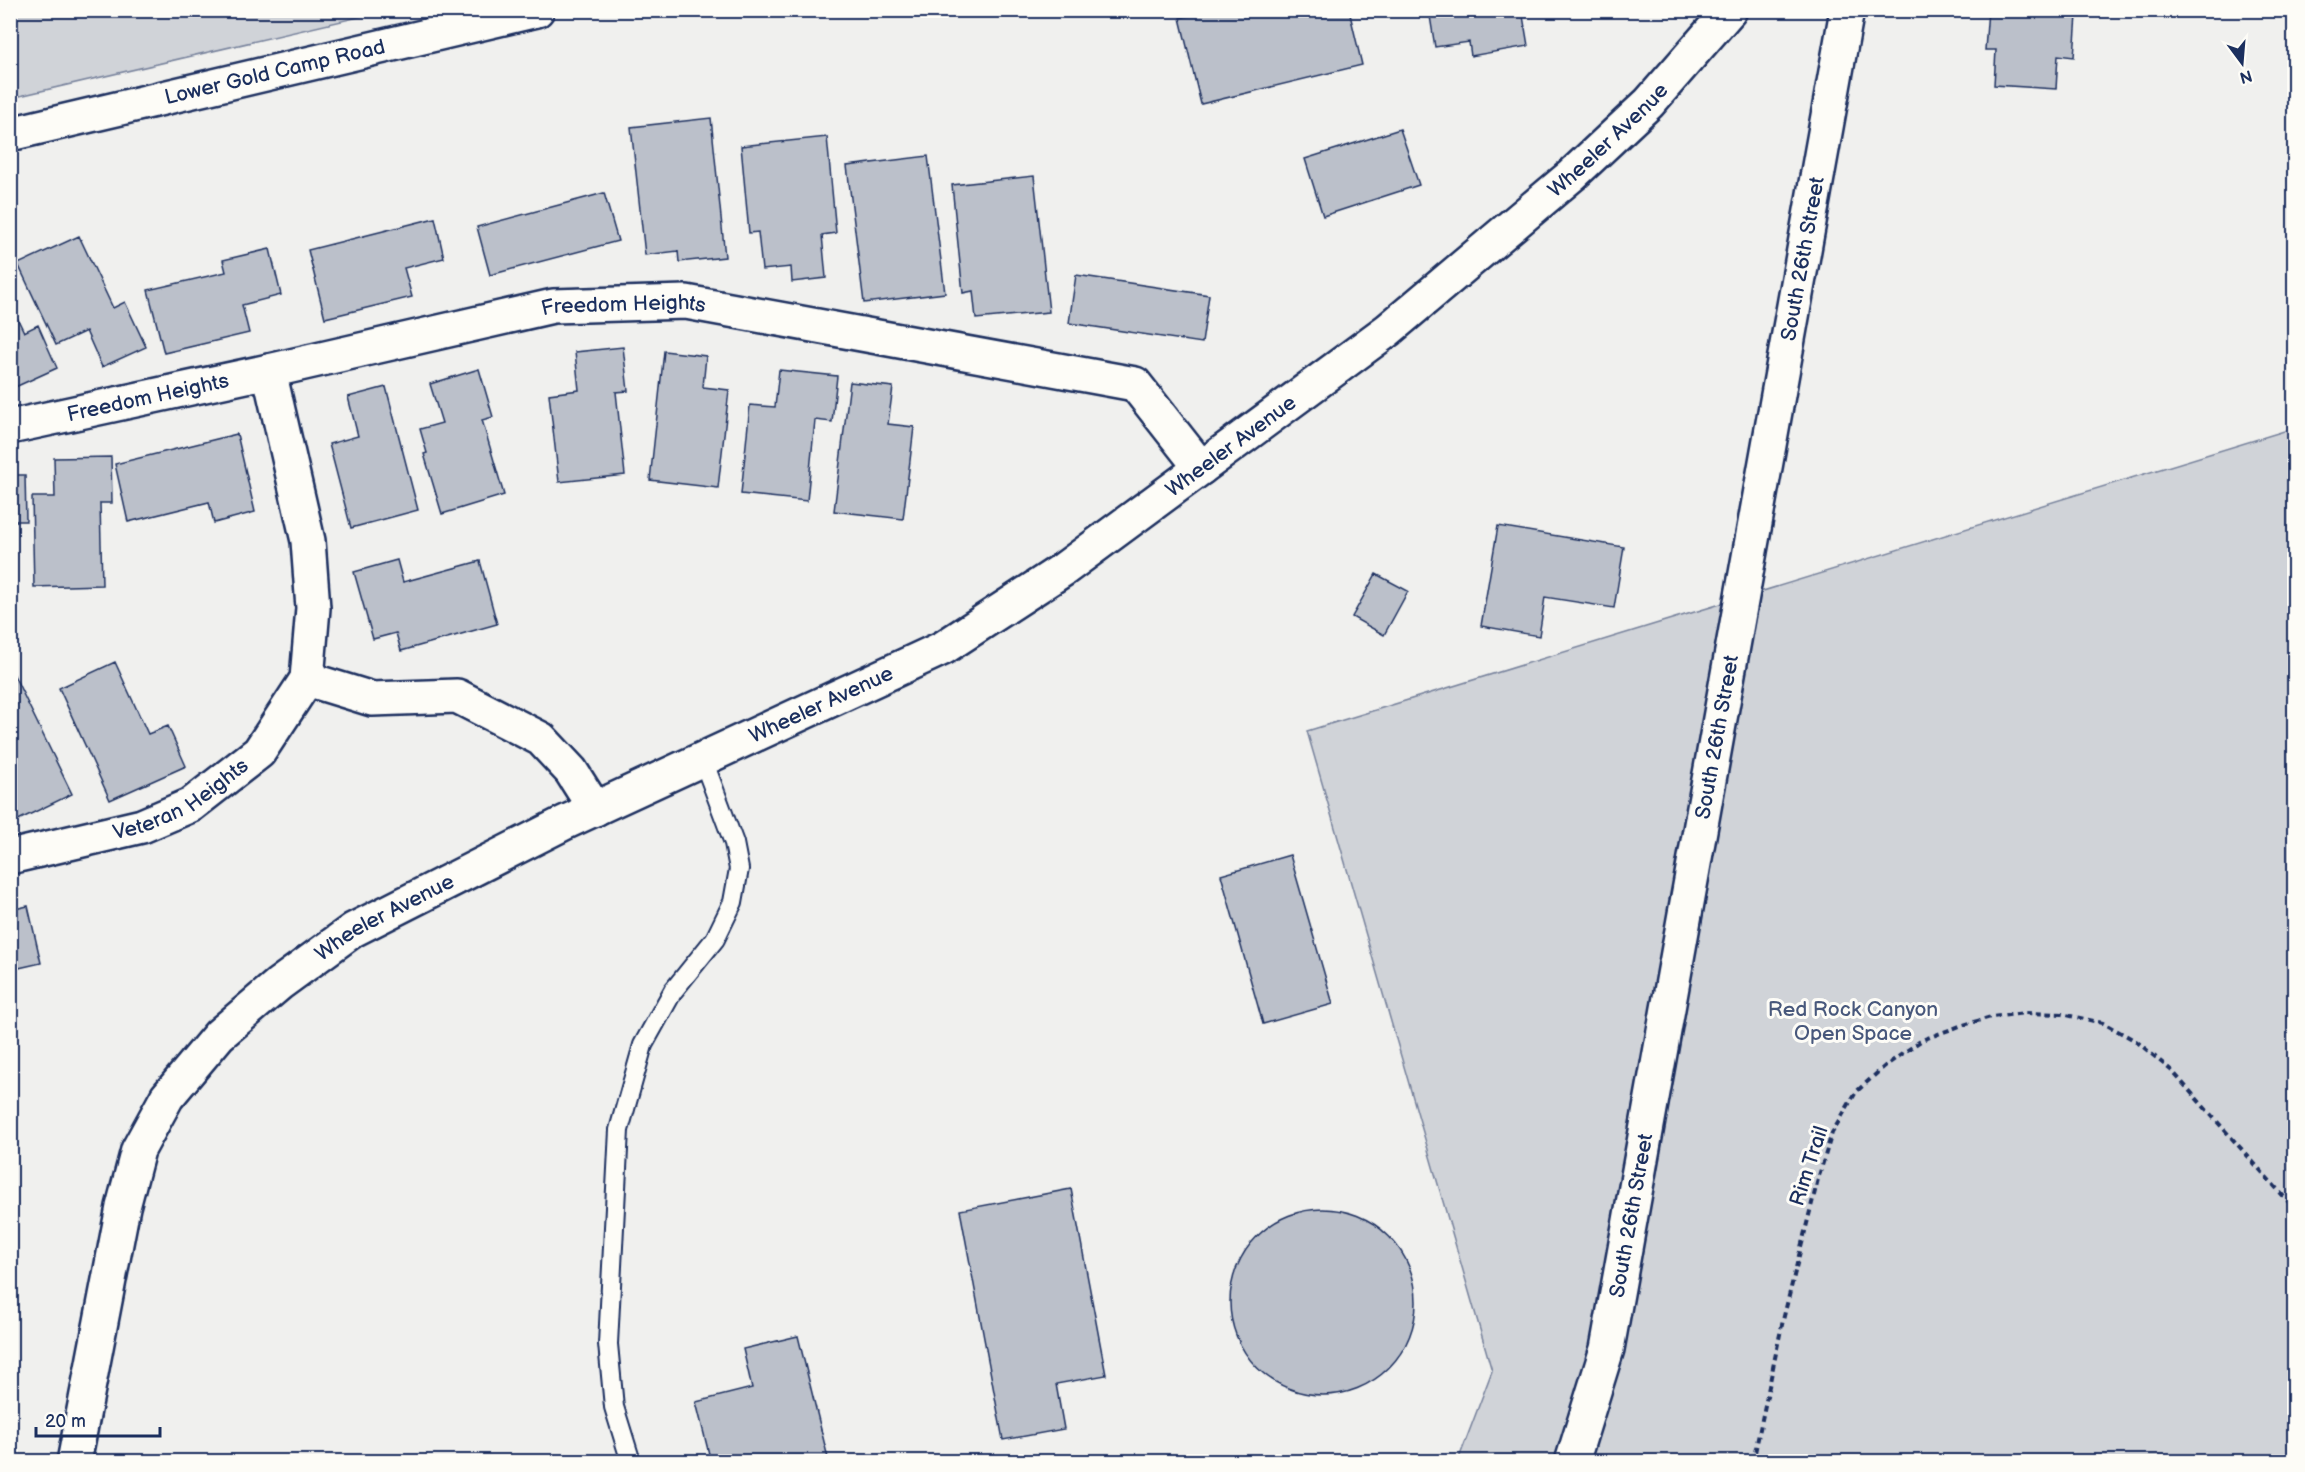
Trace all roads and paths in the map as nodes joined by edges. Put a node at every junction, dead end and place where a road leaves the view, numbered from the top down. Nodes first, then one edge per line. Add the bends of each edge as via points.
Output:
1 (537, 10) edge
2 (1730, 10) edge
3 (1847, 10) edge
4 (10, 134) edge
5 (269, 371) junction
6 (10, 427) edge
7 (1201, 468) junction
8 (307, 679) junction
9 (703, 760) junction
10 (595, 809) junction
11 (10, 857) edge
12 (2295, 1208) edge
13 (74, 1461) edge
14 (631, 1461) edge
15 (1572, 1461) edge
16 (1753, 1461) edge

1 - 4 street, Lower Gold Camp Road
2 - 7 street, Wheeler Avenue via 1649,103 1572,175 1388,330
3 - 15 street, South 26th Street via 1607,1348
5 - 6 street, Freedom Heights
5 - 7 street, Freedom Heights via 553,306 686,302 1135,384
5 - 8 street, Veteran Heights via 308,541 313,608
7 - 9 street, Wheeler Avenue via 1064,569 943,648
8 - 10 street via 372,699 457,696 541,740 571,771
8 - 11 street, Veteran Heights via 259,752 191,805 142,826
9 - 10 street, Wheeler Avenue
9 - 14 lane via 734,843 739,869 733,902 715,939 673,990 643,1045 620,1130 608,1344 614,1407
10 - 13 street, Wheeler Avenue via 353,930 279,984 219,1035 167,1097 138,1150 123,1207
12 - 16 path, Rim Trail via 2172,1071 2136,1041 2103,1023 2062,1014 2025,1013 1991,1017 1922,1040 1856,1092 1832,1133 1783,1320

